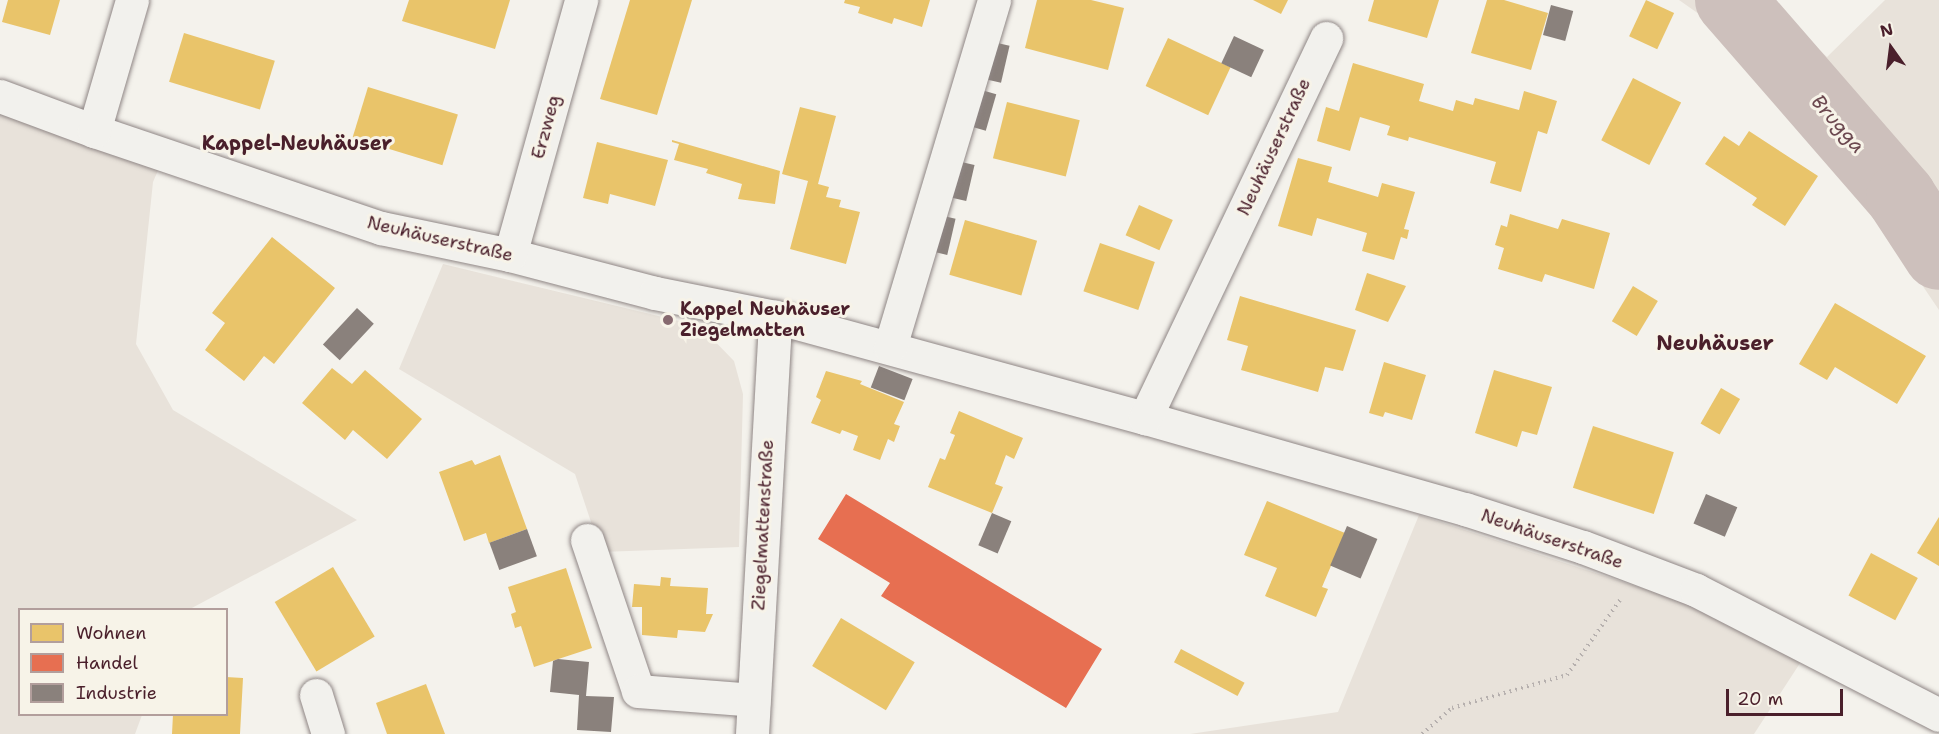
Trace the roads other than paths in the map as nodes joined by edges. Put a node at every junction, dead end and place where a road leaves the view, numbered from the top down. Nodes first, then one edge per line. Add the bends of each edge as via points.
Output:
1 (132, 0) edge
2 (581, 0) edge
3 (994, 0) edge
4 (1326, 38) dead end
5 (0, 96) edge
6 (94, 131) junction
7 (510, 255) junction
8 (775, 317) junction
9 (890, 347) junction
10 (1145, 417) junction
11 (587, 540) dead end
12 (316, 695) dead end
13 (754, 700) junction
14 (1939, 715) edge
15 (328, 734) edge
16 (752, 734) edge

1 - 6 street
2 - 7 street, Erzweg
3 - 9 street
4 - 10 street, Neuhäuserstraße
5 - 6 street, Neuhäuserstraße
6 - 7 street, Neuhäuserstraße via 381,228
7 - 8 street, Neuhäuserstraße via 655,293
8 - 9 street, Neuhäuserstraße
8 - 13 street, Ziegelmattenstraße
9 - 10 street, Neuhäuserstraße
10 - 14 street, Neuhäuserstraße via 1432,499 1583,547 1696,590
11 - 13 street via 638,691
12 - 15 street
13 - 16 street, Ziegelmattenstraße

